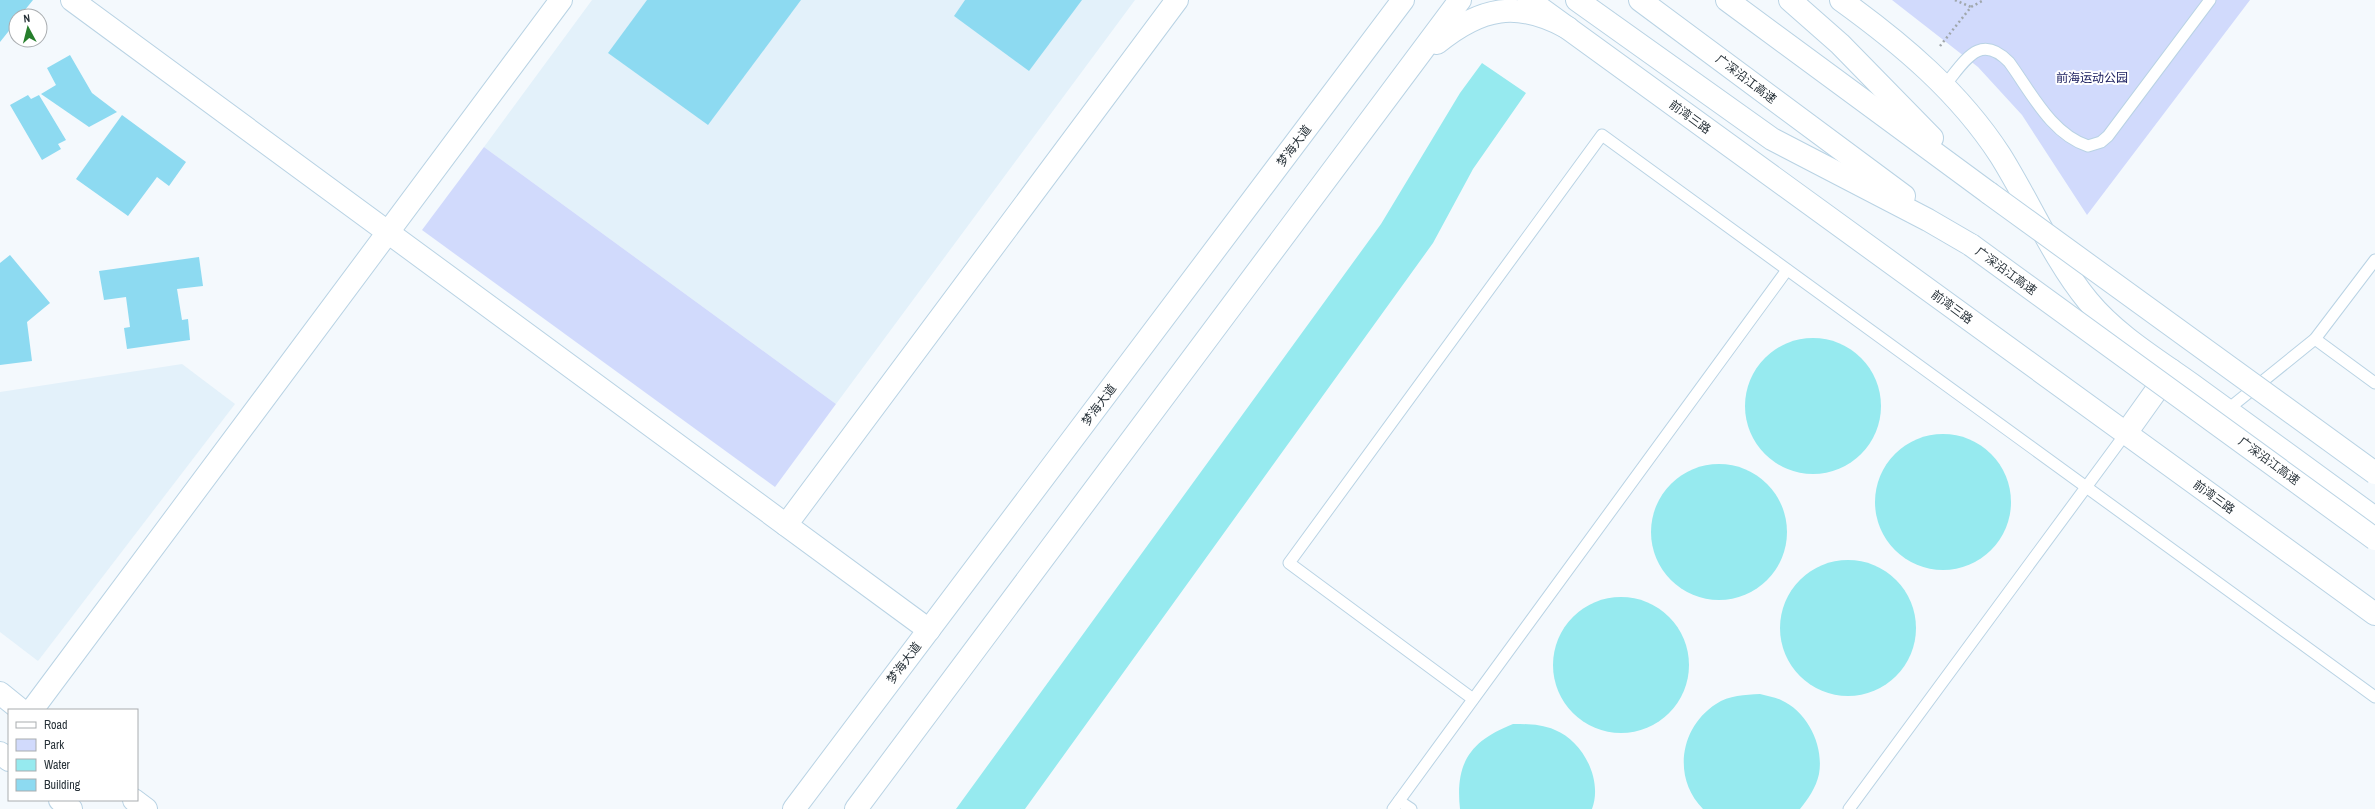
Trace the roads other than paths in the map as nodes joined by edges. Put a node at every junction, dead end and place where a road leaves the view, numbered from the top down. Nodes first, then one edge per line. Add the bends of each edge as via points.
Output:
1 (72, 0) edge
2 (561, 0) edge
3 (1177, 0) edge
4 (1390, 0) edge
5 (1403, 0) edge
6 (1460, 0) edge
7 (1529, 0) edge
8 (1578, 0) edge
9 (1640, 0) edge
10 (1727, 0) edge
11 (1790, 0) edge
12 (1841, 0) edge
13 (2210, 0) edge
14 (1383, 27) junction
15 (1568, 28) junction
16 (1414, 61) junction
17 (1944, 86) junction
18 (1989, 193) junction
19 (388, 232) junction
20 (1971, 245) junction
21 (2375, 260) edge
22 (1787, 270) junction
23 (2315, 339) junction
24 (2171, 370) junction
25 (2375, 383) edge
26 (2226, 410) junction
27 (2126, 433) junction
28 (2375, 473) edge
29 (2086, 487) junction
30 (2375, 518) edge
31 (786, 525) junction
32 (2375, 539) edge
33 (2375, 614) edge
34 (929, 630) junction
35 (0, 693) edge
36 (2375, 697) edge
37 (1473, 699) junction
38 (20, 709) edge
39 (33, 709) edge
40 (0, 753) edge
41 (8, 759) edge
42 (61, 801) edge
43 (135, 801) edge
44 (1396, 805) edge
45 (71, 809) edge
46 (146, 809) edge
47 (794, 809) edge
48 (856, 809) edge
49 (1411, 809) edge
50 (1848, 809) edge

1 - 19 main road
2 - 19 main road
3 - 31 main road
4 - 14 main road
5 - 14 main road, 梦海大道
6 - 16 main road
7 - 15 main road, 前湾三路
8 - 20 main road via 1772,139
9 - 20 main road, 广深沿江高速
10 - 18 main road
11 - 18 main road via 1840,44 1956,163
12 - 17 main road via 1900,45
13 - 17 lane via 2101,142 2088,146 2064,135 2009,62 1990,48 1978,49 1969,56
14 - 34 main road, 梦海大道
15 - 16 main road via 1535,13 1495,12 1476,16 1456,27
15 - 27 main road, 前湾三路
16 - 48 main road
17 - 24 main road via 1958,100 2000,155 2073,280 2089,301 2127,337
18 - 28 main road, bridge
19 - 31 main road
19 - 39 main road
20 - 32 main road, 广深沿江高速, bridge
21 - 23 lane
22 - 29 lane
22 - 37 lane
22 - 37 lane via 1602,135 1289,563
23 - 25 lane
23 - 26 lane
24 - 26 main road
24 - 27 main road
26 - 30 main road
27 - 29 lane
27 - 33 main road, 前湾三路
29 - 36 lane
29 - 50 lane
31 - 34 main road
34 - 47 main road, 梦海大道
35 - 38 main road
37 - 44 lane
40 - 41 main road
42 - 45 main road
43 - 46 main road
44 - 49 lane

